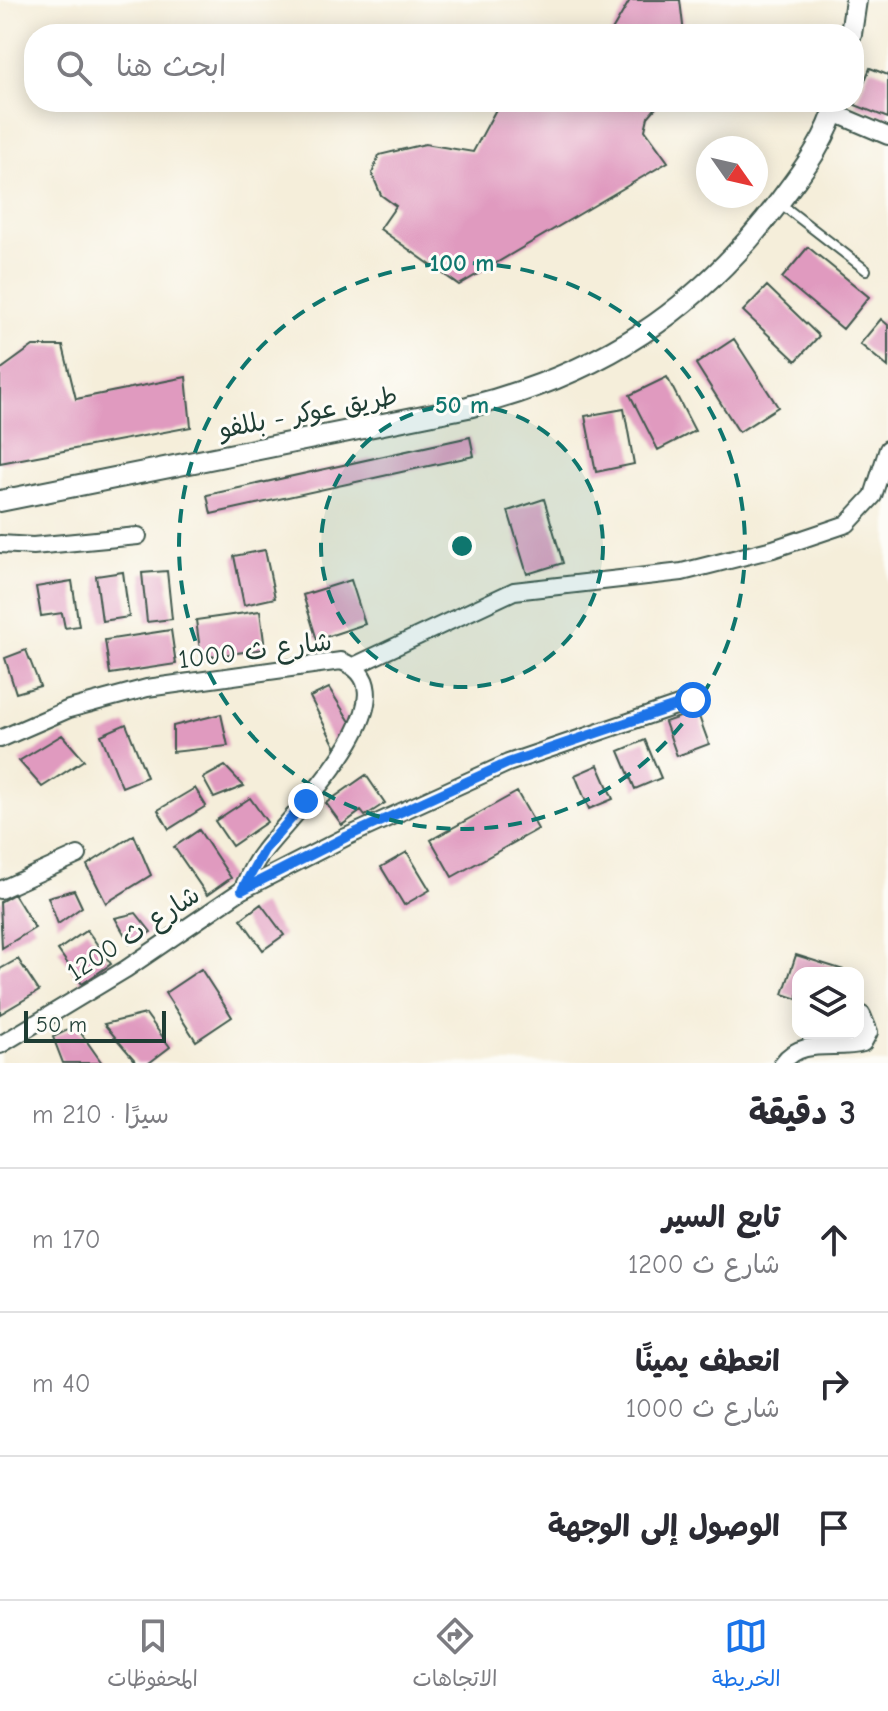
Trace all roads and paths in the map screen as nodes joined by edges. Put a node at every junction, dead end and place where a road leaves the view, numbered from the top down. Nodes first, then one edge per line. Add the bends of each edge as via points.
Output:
1 (856, 0) edge
2 (852, 24) edge
3 (834, 112) edge
4 (845, 112) edge
5 (888, 136) edge
6 (779, 202) junction
7 (866, 270) dead end
8 (888, 449) edge
9 (0, 501) edge
10 (138, 536) dead end
11 (0, 544) edge
12 (354, 666) junction
13 (693, 700) dead end
14 (0, 739) edge
15 (78, 855) dead end
16 (0, 890) edge
17 (242, 890) junction
18 (864, 1020) edge
19 (0, 1045) edge
20 (783, 1063) edge

1 - 2 street
3 - 6 street, طريق عوكر - بللفو via 816,151
4 - 5 street
6 - 7 lane
6 - 9 street, طريق عوكر - بللفو via 726,266 685,304 617,349 526,391 388,424
8 - 12 street via 873,496 847,524 682,572 514,591
10 - 11 street
12 - 14 street, شارع ث 1000 via 341,661 147,688 69,709
12 - 17 street, شارع ث 1000 via 365,697 349,748 264,850
13 - 17 street, شارع ث 1200 via 508,763
15 - 16 street
17 - 19 street, شارع ث 1200
18 - 20 street via 869,1032 863,1043 805,1047

